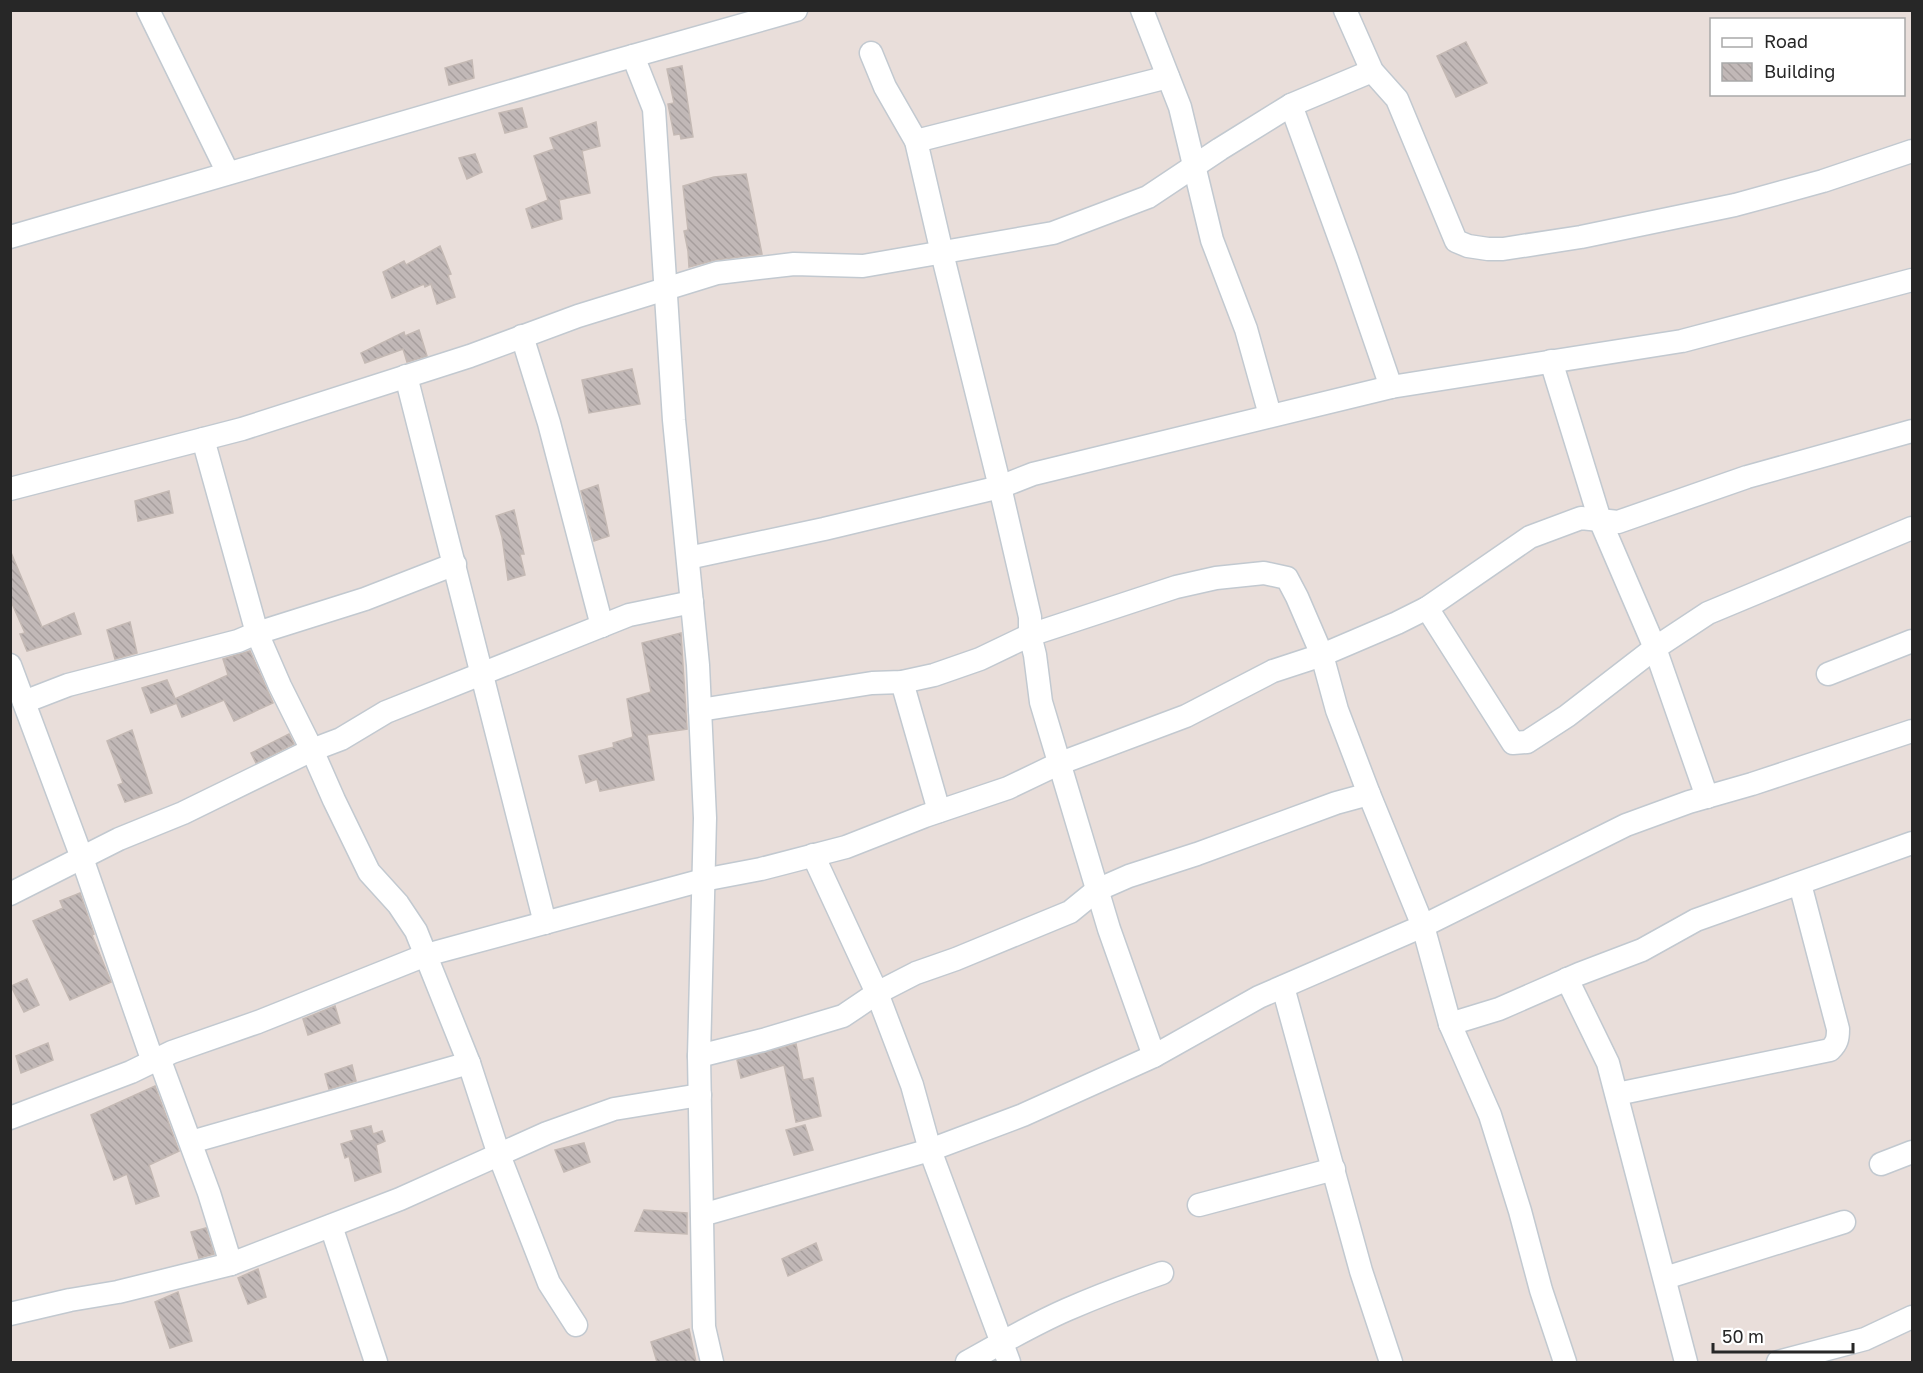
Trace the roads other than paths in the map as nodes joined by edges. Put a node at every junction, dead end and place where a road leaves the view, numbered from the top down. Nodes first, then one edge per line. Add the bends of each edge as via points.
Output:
1 (148, 10) edge
2 (796, 10) edge
3 (1142, 10) edge
4 (1345, 10) edge
5 (871, 53) dead end
6 (633, 56) junction
7 (1372, 71) junction
8 (1168, 77) junction
9 (1291, 105) junction
10 (916, 141) junction
11 (1912, 151) edge
12 (1194, 167) junction
13 (228, 173) junction
14 (10, 237) edge
15 (942, 254) junction
16 (1912, 280) edge
17 (665, 288) junction
18 (522, 336) junction
19 (1551, 361) junction
20 (406, 376) junction
21 (1391, 387) junction
22 (1270, 415) junction
23 (1912, 432) edge
24 (203, 440) junction
25 (1000, 487) junction
26 (10, 489) edge
27 (1600, 520) junction
28 (1912, 528) edge
29 (688, 558) junction
30 (455, 564) junction
31 (692, 602) junction
32 (1427, 608) junction
33 (602, 626) junction
34 (258, 633) junction
35 (1029, 635) junction
36 (1912, 641) edge
37 (1655, 648) junction
38 (1322, 656) junction
39 (10, 665) edge
40 (1828, 674) dead end
41 (483, 675) junction
42 (902, 682) junction
43 (24, 702) junction
44 (700, 710) junction
45 (1912, 731) edge
46 (312, 750) junction
47 (1058, 764) junction
48 (1369, 794) junction
49 (1707, 797) junction
50 (939, 811) junction
51 (1912, 843) edge
52 (813, 855) junction
53 (82, 858) junction
54 (703, 880) junction
55 (1800, 884) junction
56 (1097, 891) junction
57 (10, 894) edge
58 (545, 922) junction
59 (1423, 926) junction
60 (426, 955) junction
61 (1568, 979) junction
62 (1283, 987) junction
63 (877, 993) junction
64 (1450, 1024) junction
65 (699, 1056) junction
66 (1154, 1056) junction
67 (156, 1060) junction
68 (469, 1063) junction
69 (700, 1095) junction
70 (1617, 1095) junction
71 (10, 1118) edge
72 (191, 1142) junction
73 (930, 1150) junction
74 (1912, 1152) edge
75 (499, 1155) junction
76 (1881, 1164) dead end
77 (1334, 1169) junction
78 (1199, 1205) dead end
79 (702, 1215) junction
80 (1844, 1222) dead end
81 (331, 1226) junction
82 (231, 1263) junction
83 (1162, 1273) dead end
84 (1665, 1278) junction
85 (10, 1314) edge
86 (1912, 1317) edge
87 (576, 1325) dead end
88 (1006, 1352) edge
89 (376, 1362) edge
90 (712, 1362) edge
91 (967, 1362) edge
92 (1391, 1362) edge
93 (1565, 1362) edge
94 (1686, 1362) edge
95 (1778, 1362) edge

1 - 13 street
2 - 6 street
3 - 8 street
4 - 7 street
5 - 10 street via 885,87
6 - 13 street
6 - 17 street via 654,109
7 - 9 street
7 - 11 street via 1397,99 1456,241 1488,249 1581,237 1735,205
8 - 10 street
8 - 12 street via 1180,107
9 - 12 street
9 - 21 street
10 - 15 street
12 - 15 street via 1148,197 1053,232
12 - 22 street via 1212,240 1246,329
13 - 14 street
15 - 17 street via 863,266 794,264 717,273
15 - 25 street
16 - 19 street via 1682,341
17 - 18 street
17 - 29 street
18 - 20 street
18 - 33 street
19 - 21 street
19 - 27 street
20 - 24 street
20 - 30 street
21 - 22 street
22 - 25 street via 1033,474
23 - 27 street via 1747,477 1618,522
24 - 26 street
24 - 34 street
25 - 29 street
25 - 35 street via 1030,618
27 - 32 street via 1581,518 1530,537
27 - 37 street
28 - 37 street via 1708,613
29 - 31 street
30 - 34 street via 365,599
30 - 41 street
31 - 33 street via 629,615
31 - 44 street
32 - 37 street via 1514,743 1527,742 1567,716
32 - 38 street
33 - 41 street
34 - 43 street via 68,685
34 - 46 street
35 - 38 street via 1176,587 1264,573 1287,578
35 - 42 street via 980,658
35 - 47 street
36 - 40 street
37 - 49 street
38 - 47 street via 1272,670 1186,716
38 - 48 street via 1337,710
39 - 43 street
41 - 46 street via 386,712 341,739
41 - 58 street
42 - 44 street
42 - 50 street
43 - 53 street
44 - 54 street via 705,818
45 - 49 street
46 - 53 street
46 - 60 street via 369,872 398,904
47 - 50 street via 1008,788
47 - 56 street
48 - 56 street via 1129,876
48 - 59 street
49 - 59 street via 1626,825
50 - 52 street via 846,847
51 - 55 street
52 - 54 street
52 - 63 street
53 - 57 street
53 - 67 street
54 - 58 street
54 - 65 street
55 - 61 street via 1696,920 1642,950
55 - 70 street via 1838,1029 1836,1044 1830,1050
56 - 63 street via 1070,912 916,973
56 - 66 street
58 - 60 street
59 - 62 street
59 - 64 street
60 - 67 street
60 - 68 street
61 - 64 street via 1499,1009
61 - 70 street via 1608,1063
62 - 66 street
62 - 77 street
63 - 65 street via 843,1016
63 - 73 street via 912,1084
64 - 93 street via 1490,1115 1540,1290
65 - 69 street
66 - 73 street via 1023,1115
67 - 71 street
67 - 72 street
68 - 72 street
68 - 75 street
69 - 75 street via 614,1109
69 - 79 street
70 - 84 street
72 - 82 street
73 - 79 street
73 - 88 street
74 - 76 street
75 - 81 street
75 - 87 street via 549,1283
77 - 78 street
77 - 92 street
79 - 90 street via 704,1327
80 - 84 street
81 - 82 street
81 - 89 street
82 - 85 street
83 - 88 street via 1063,1311
84 - 94 street
86 - 95 street via 1865,1339
88 - 91 street

